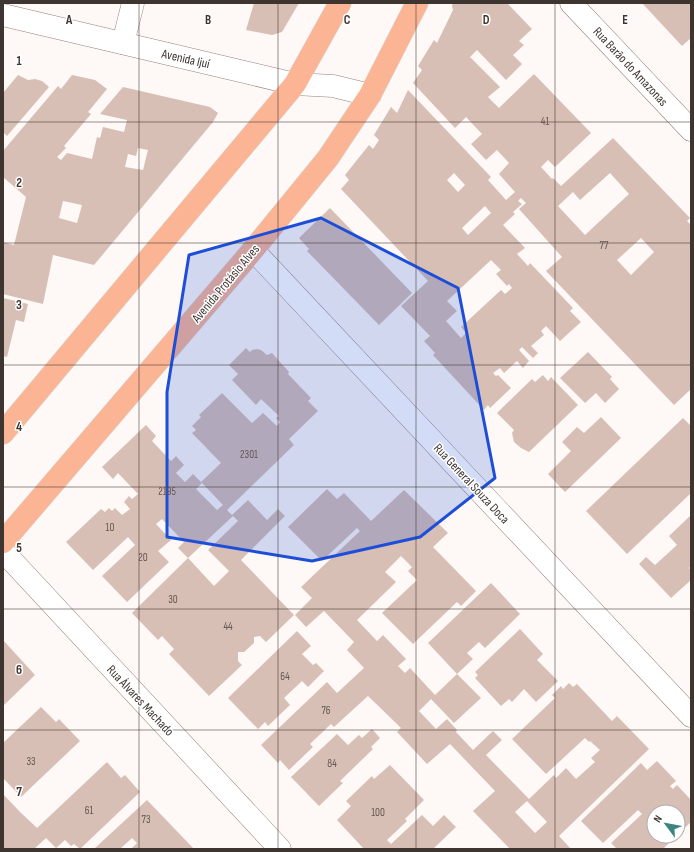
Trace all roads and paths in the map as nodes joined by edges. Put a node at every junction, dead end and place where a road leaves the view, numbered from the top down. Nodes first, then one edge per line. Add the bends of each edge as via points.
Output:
1 (133, 3) edge
2 (340, 3) edge
3 (417, 3) edge
4 (571, 3) edge
5 (3, 14) edge
6 (123, 44) junction
7 (295, 84) junction
8 (370, 95) junction
9 (691, 130) edge
10 (253, 250) junction
11 (3, 433) edge
12 (3, 542) edge
13 (3, 551) edge
14 (691, 716) edge
15 (280, 849) edge

1 - 6 street
2 - 7 main road
3 - 8 main road, Avenida Protásio Alves
4 - 9 street, Rua Barão do Amazonas
5 - 6 street, Avenida Ijuí
6 - 7 street, Avenida Ijuí
7 - 8 street, Avenida Ijuí via 333,86
7 - 11 main road
8 - 10 main road, Avenida Protásio Alves via 328,158
10 - 12 main road, Avenida Protásio Alves
10 - 14 street, Rua General Souza Doca
13 - 15 street, Rua Álvares Machado

